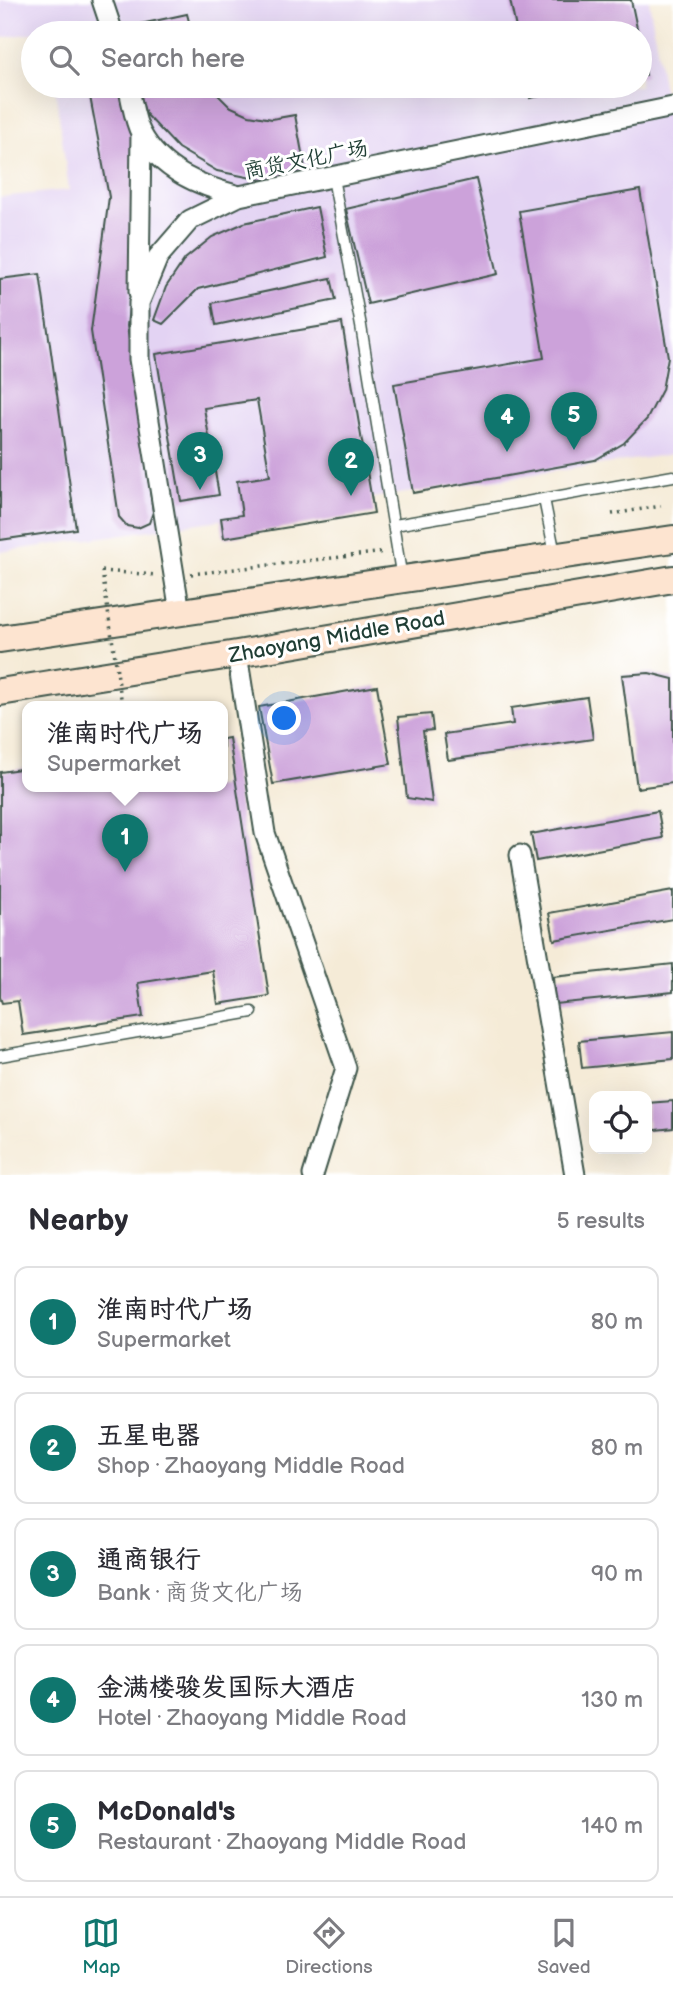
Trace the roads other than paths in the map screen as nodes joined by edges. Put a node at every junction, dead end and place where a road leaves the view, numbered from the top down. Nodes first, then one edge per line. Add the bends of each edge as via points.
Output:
1 (102, 0) edge
2 (109, 21) edge
3 (131, 98) edge
4 (673, 107) edge
5 (141, 133) junction
6 (333, 178) junction
7 (239, 196) junction
8 (139, 303) junction
9 (673, 477) edge
10 (544, 499) junction
11 (395, 525) junction
12 (673, 539) edge
13 (555, 558) junction
14 (527, 562) junction
15 (673, 579) edge
16 (402, 580) junction
17 (533, 603) junction
18 (180, 612) junction
19 (0, 639) edge
20 (237, 654) junction
21 (0, 692) edge
22 (520, 855) dead end
23 (252, 1012) dead end
24 (0, 1056) edge
25 (313, 1175) edge
26 (575, 1175) edge

1 - 2 street
3 - 5 street
4 - 6 street, 商货文化广场
5 - 7 street via 166,164 200,186
5 - 8 street
6 - 7 street, 商货文化广场
6 - 11 lane
7 - 8 street, 商货文化广场 via 190,220 158,257
8 - 18 street, 商货文化广场 via 139,359
9 - 10 lane
10 - 11 lane
10 - 13 lane
11 - 16 lane
12 - 13 main road, Zhaoyang Middle Road
13 - 14 main road, Zhaoyang Middle Road
14 - 16 main road, Zhaoyang Middle Road
14 - 17 main road
15 - 17 main road, Zhaoyang Middle Road
16 - 18 main road, Zhaoyang Middle Road
17 - 20 main road, Zhaoyang Middle Road
18 - 19 main road, Zhaoyang Middle Road
20 - 21 main road, Zhaoyang Middle Road
20 - 25 street via 265,833 346,1068
22 - 26 street
23 - 24 lane

